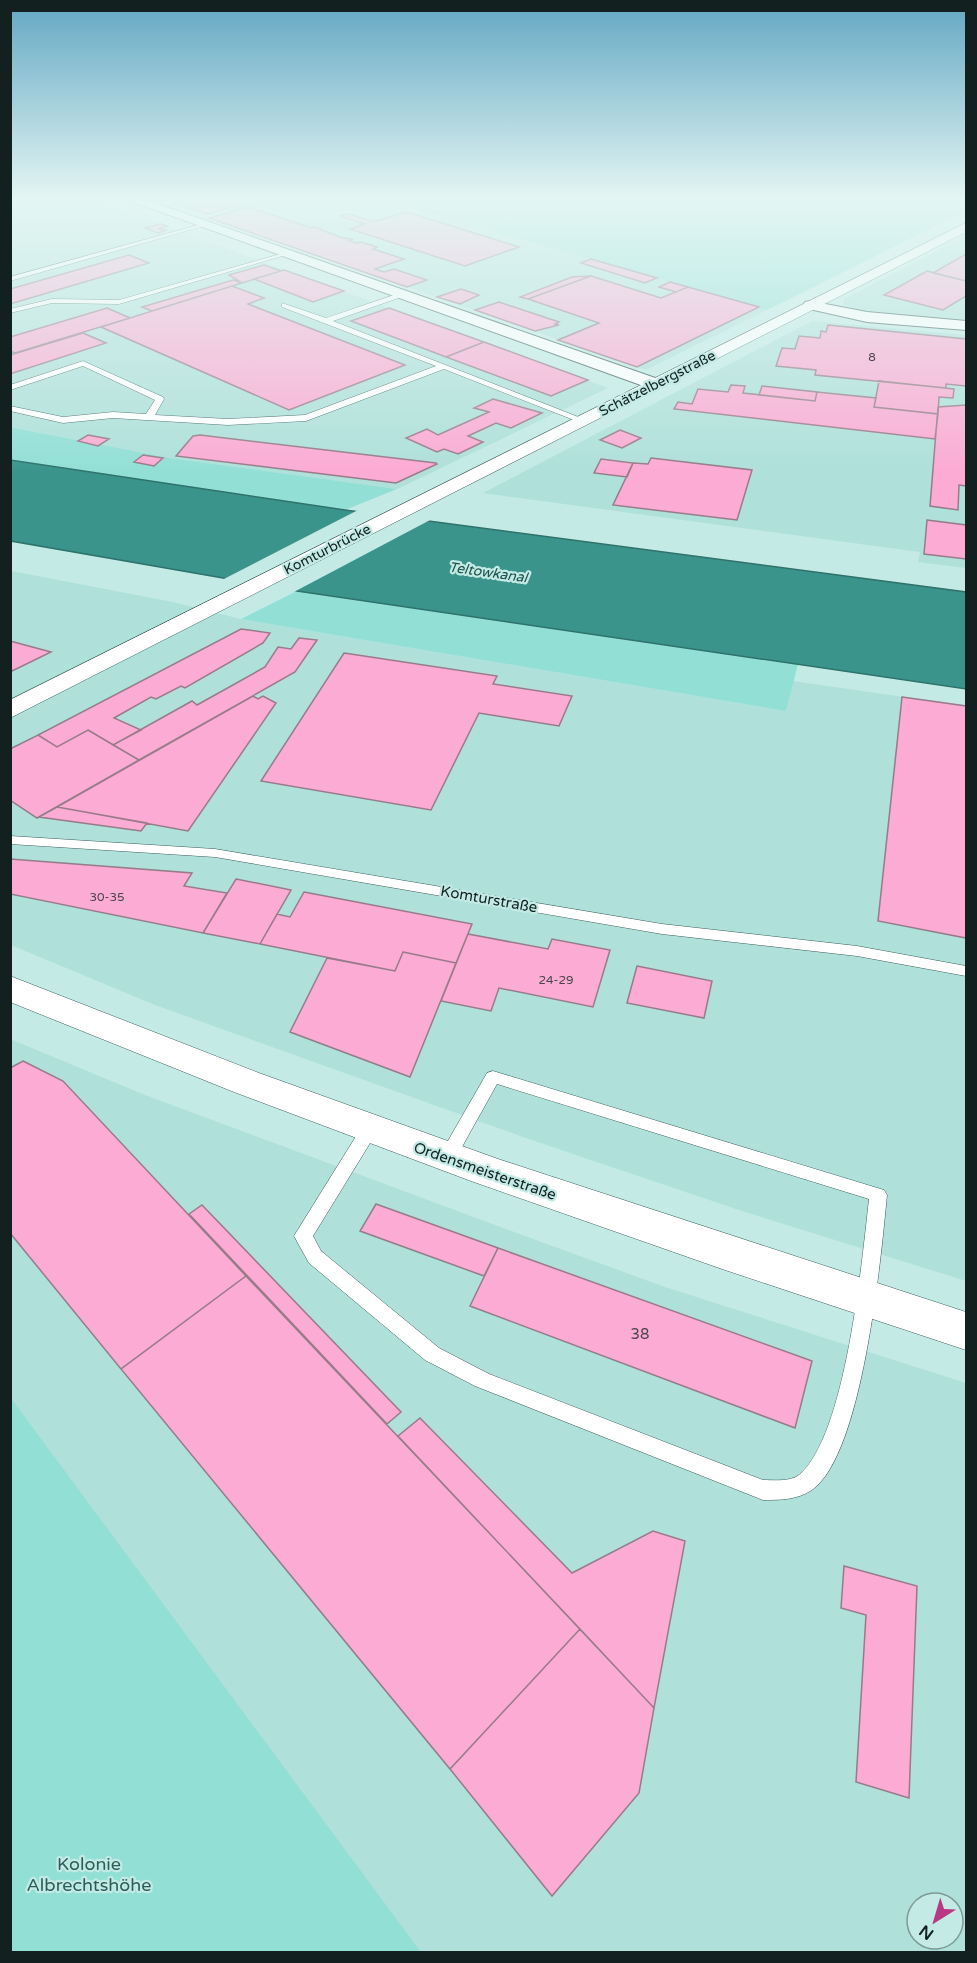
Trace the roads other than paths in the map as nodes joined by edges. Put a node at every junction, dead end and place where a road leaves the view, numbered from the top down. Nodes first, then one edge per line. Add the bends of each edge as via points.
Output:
1 (162, 290) edge
2 (388, 290) edge
3 (842, 290) edge
4 (403, 295) junction
5 (285, 305) dead end
6 (810, 306) junction
7 (10, 311) edge
8 (326, 321) junction
9 (966, 326) edge
10 (445, 366) junction
11 (655, 384) junction
12 (10, 388) edge
13 (10, 408) edge
14 (149, 417) junction
15 (582, 420) junction
16 (412, 506) joint
17 (10, 710) edge
18 (10, 840) edge
19 (966, 971) edge
20 (10, 988) edge
21 (369, 1130) junction
22 (447, 1158) junction
23 (866, 1299) junction
24 (966, 1331) edge

1 - 7 lane via 119,302 52,301
2 - 4 street
3 - 6 street, Schätzelbergstraße
4 - 8 lane
4 - 11 street
5 - 8 lane
6 - 9 street via 867,317
6 - 11 street, Schätzelbergstraße
8 - 10 lane
10 - 14 lane via 306,418 228,422
10 - 15 lane
11 - 15 street, Schätzelbergstraße
12 - 14 lane via 83,363 160,399
13 - 14 lane via 63,420 113,415
15 - 16 street, Schätzelbergstraße
16 - 17 street, Komturbrücke
18 - 19 lane, Komturstraße via 215,853 662,929 857,951
20 - 21 street, Ordensmeisterstraße
21 - 22 street, Ordensmeisterstraße
21 - 23 lane via 303,1236 315,1257 432,1354 482,1380 763,1490 789,1490 808,1481 822,1464 833,1443
22 - 23 street, Ordensmeisterstraße
22 - 23 lane via 493,1077 878,1195
23 - 24 street, Ordensmeisterstraße

